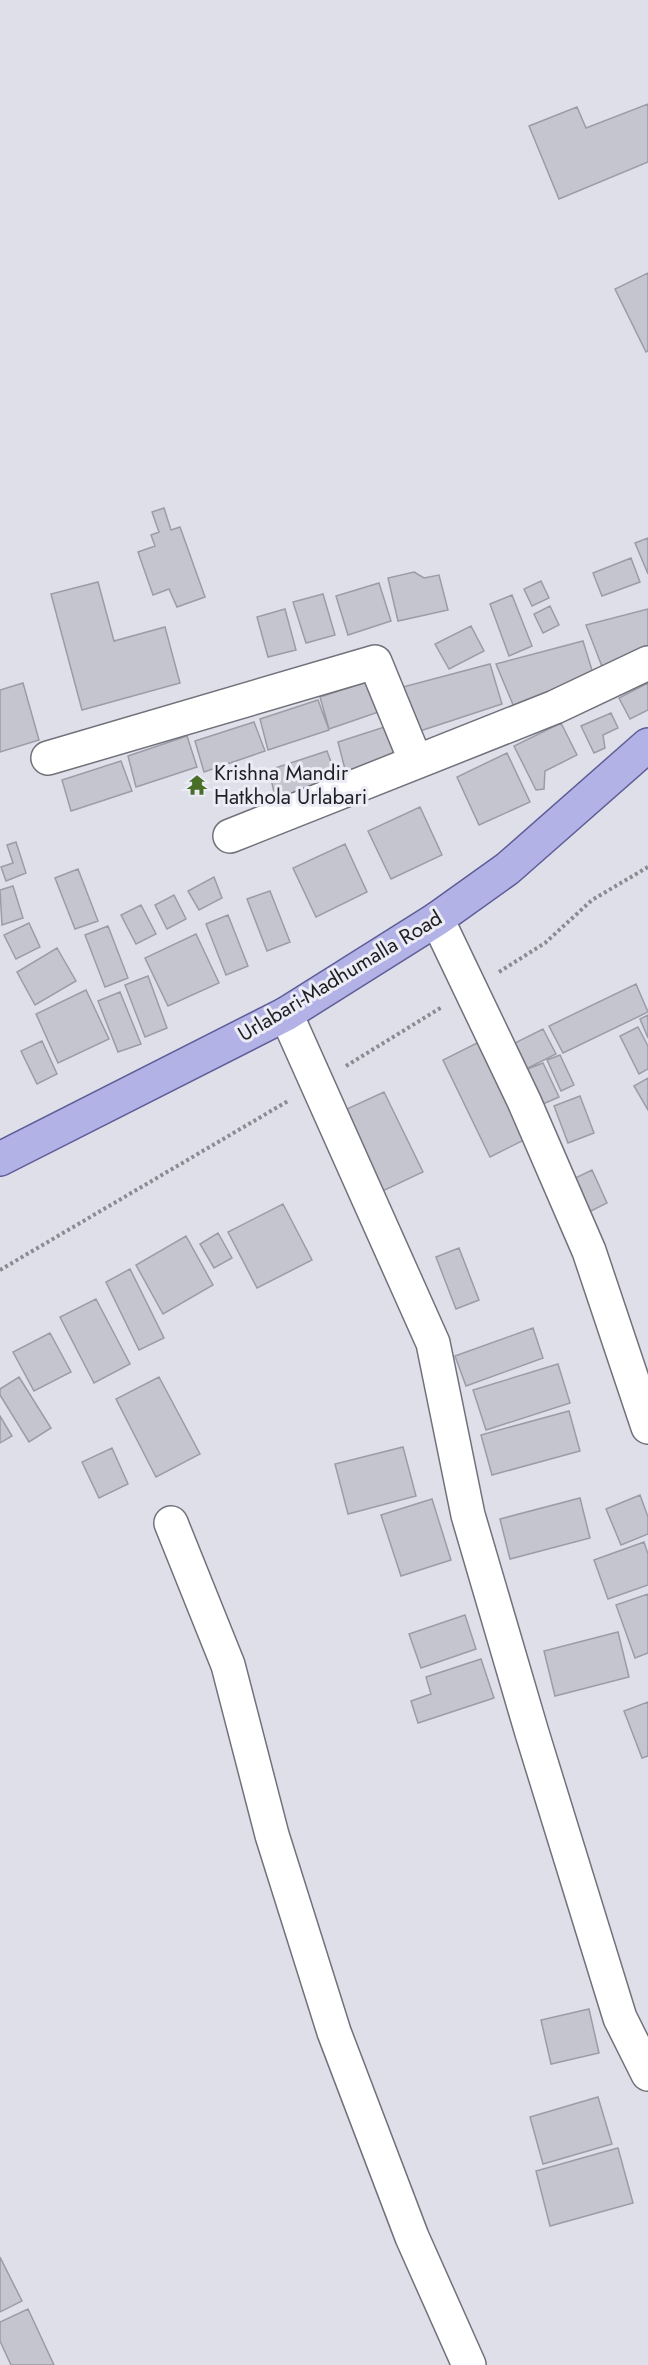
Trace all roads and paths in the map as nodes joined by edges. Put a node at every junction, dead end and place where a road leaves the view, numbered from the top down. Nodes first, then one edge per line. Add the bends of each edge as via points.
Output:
1 (648, 663) edge
2 (648, 745) edge
3 (48, 758) dead end
4 (416, 762) junction
5 (230, 836) dead end
6 (437, 919) junction
7 (286, 1014) junction
8 (0, 1159) edge
9 (648, 1427) edge
10 (171, 1523) dead end
11 (646, 2067) edge
12 (469, 2365) edge

1 - 4 street via 555,707
2 - 6 main road, Urlabari-Madhumalla Road via 507,869
3 - 4 street via 375,662
4 - 5 street
6 - 7 main road, Urlabari-Madhumalla Road
6 - 9 street via 524,1101 589,1251
7 - 8 main road, Urlabari-Madhumalla Road
7 - 11 street via 433,1343 468,1515 620,2018
10 - 12 street via 228,1665 272,1834 334,2032 412,2237

